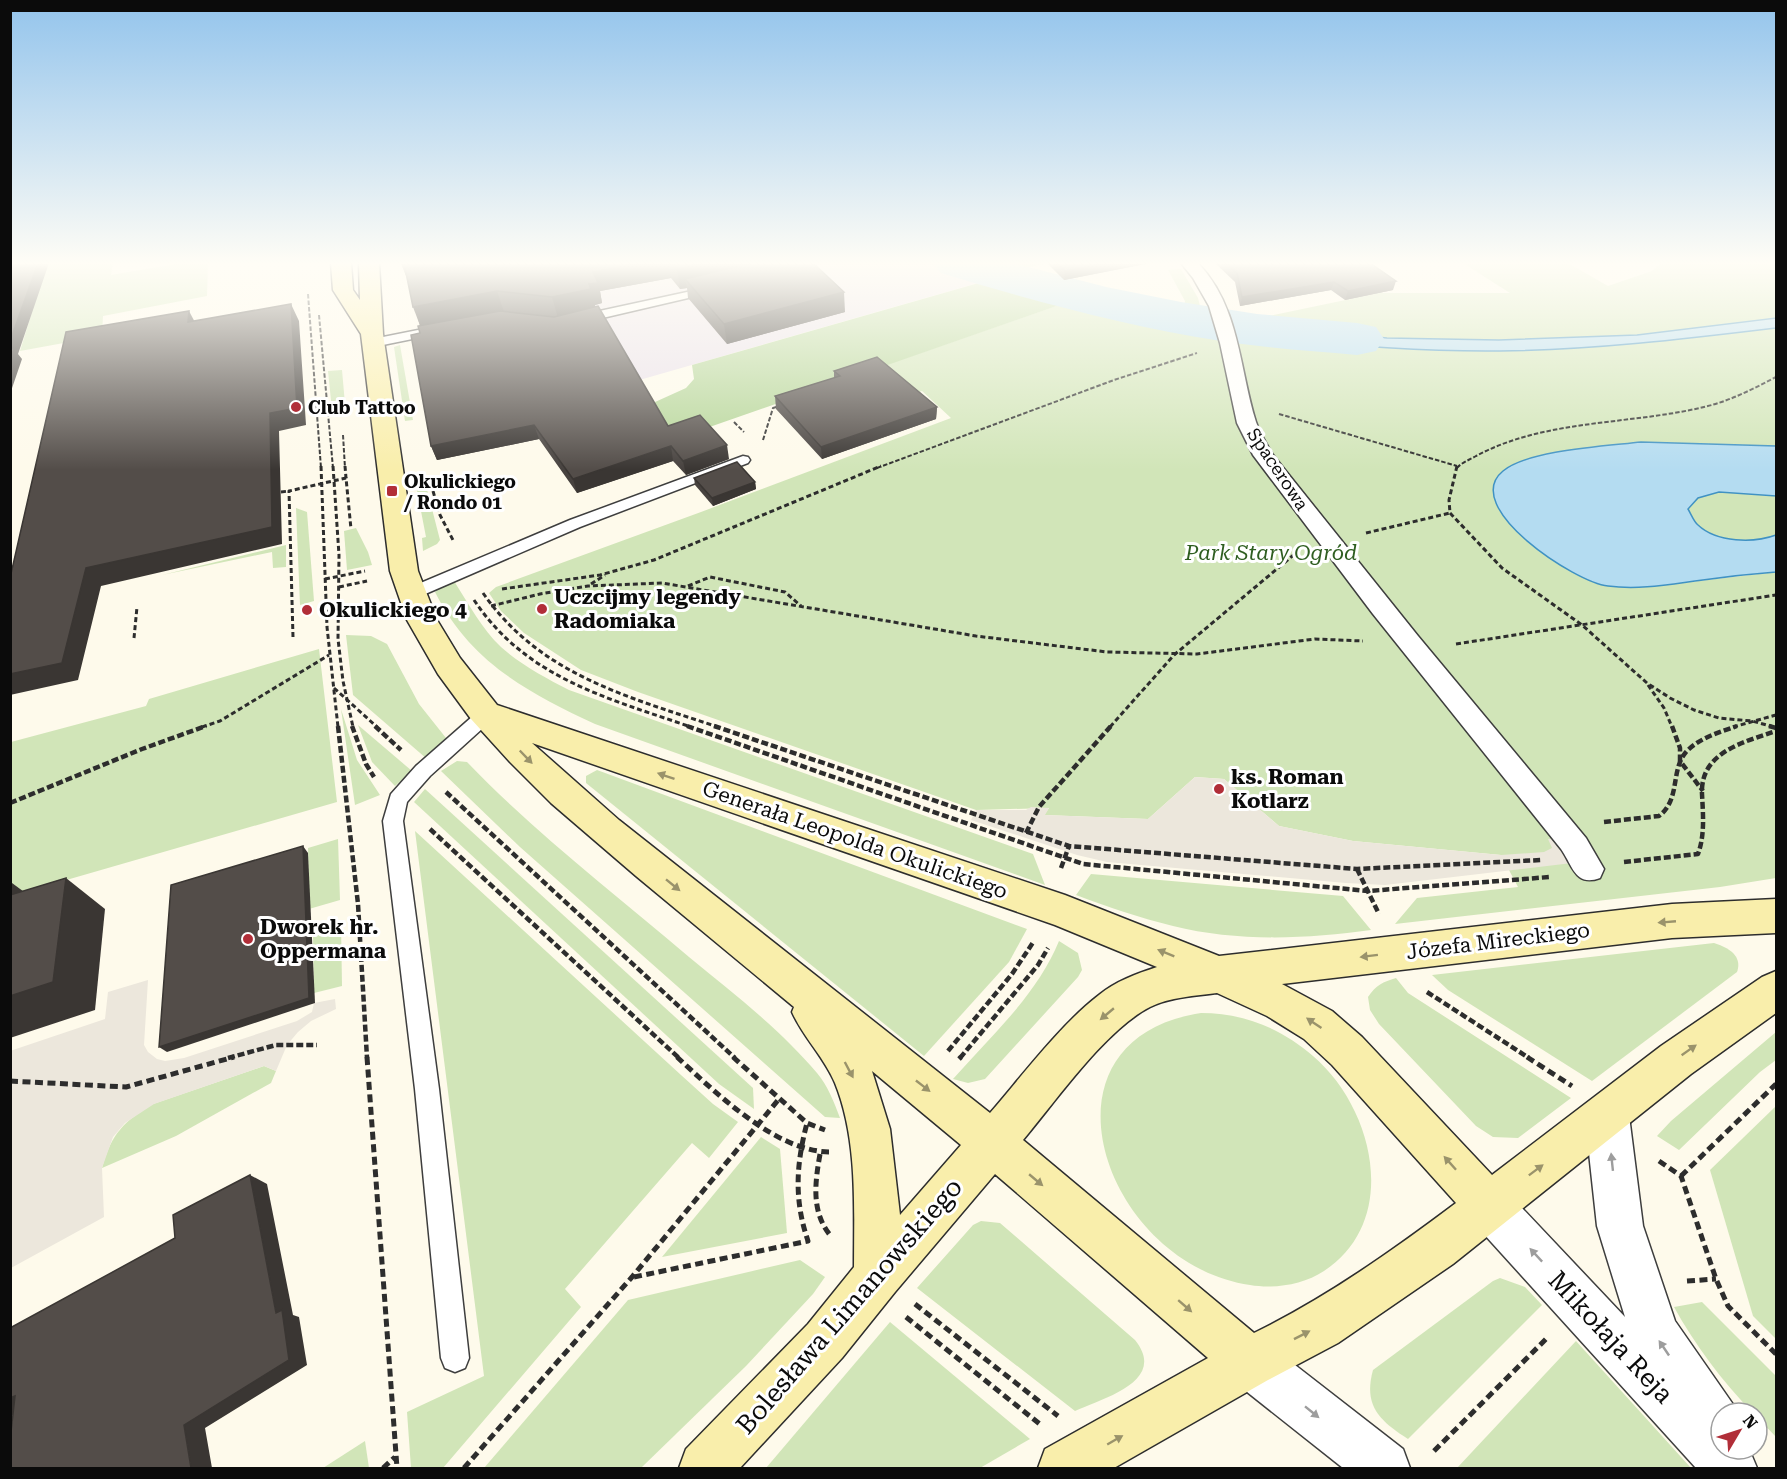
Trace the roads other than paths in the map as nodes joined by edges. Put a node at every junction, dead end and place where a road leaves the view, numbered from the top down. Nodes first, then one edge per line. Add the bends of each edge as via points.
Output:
1 (369, 332) edge
2 (373, 332) edge
3 (423, 332) edge
4 (1224, 332) edge
5 (373, 339) junction
6 (743, 460) dead end
7 (407, 582) junction
8 (487, 714) junction
9 (1586, 863) road end
10 (1776, 916) edge
11 (762, 958) junction
12 (1220, 975) junction
13 (1776, 990) edge
14 (1592, 1103) junction
15 (991, 1143) junction
16 (1489, 1206) junction
17 (888, 1293) junction
18 (455, 1358) dead end
19 (1250, 1362) junction
20 (1709, 1414) edge
21 (1076, 1462) edge
22 (705, 1468) edge
23 (1384, 1468) edge
24 (1731, 1468) edge

1 - 5 main road
2 - 5 main road
3 - 5 lane
4 - 9 street, Spacerowa via 1247,426 1263,455
5 - 7 main road
6 - 7 lane via 645,494 463,570
7 - 8 main road via 428,633
8 -> 11 main road via 569,801
12 -> 8 main road, Generała Leopolda Okulickiego via 1065,912
8 - 18 lane via 398,799 393,820 418,1009
10 -> 12 main road, Józefa Mireckiego via 1672,921
11 -> 15 main road
11 -> 17 main road via 834,1040 856,1082 867,1123
12 -> 15 main road, Józefa Mireckiego via 1159,985 1114,1007
16 -> 12 main road, Generała Leopolda Okulickiego via 1394,1100 1318,1025
14 -> 13 main road via 1676,1060
16 -> 14 main road
20 -> 14 street via 1655,1335 1620,1226
15 - 17 main road, Bolesława Limanowskiego
15 -> 19 main road
19 -> 16 main road via 1321,1326 1437,1247
24 -> 16 street, Mikołaja Reja
17 - 22 main road, Bolesława Limanowskiego via 825,1341
21 -> 19 main road
19 -> 23 street

